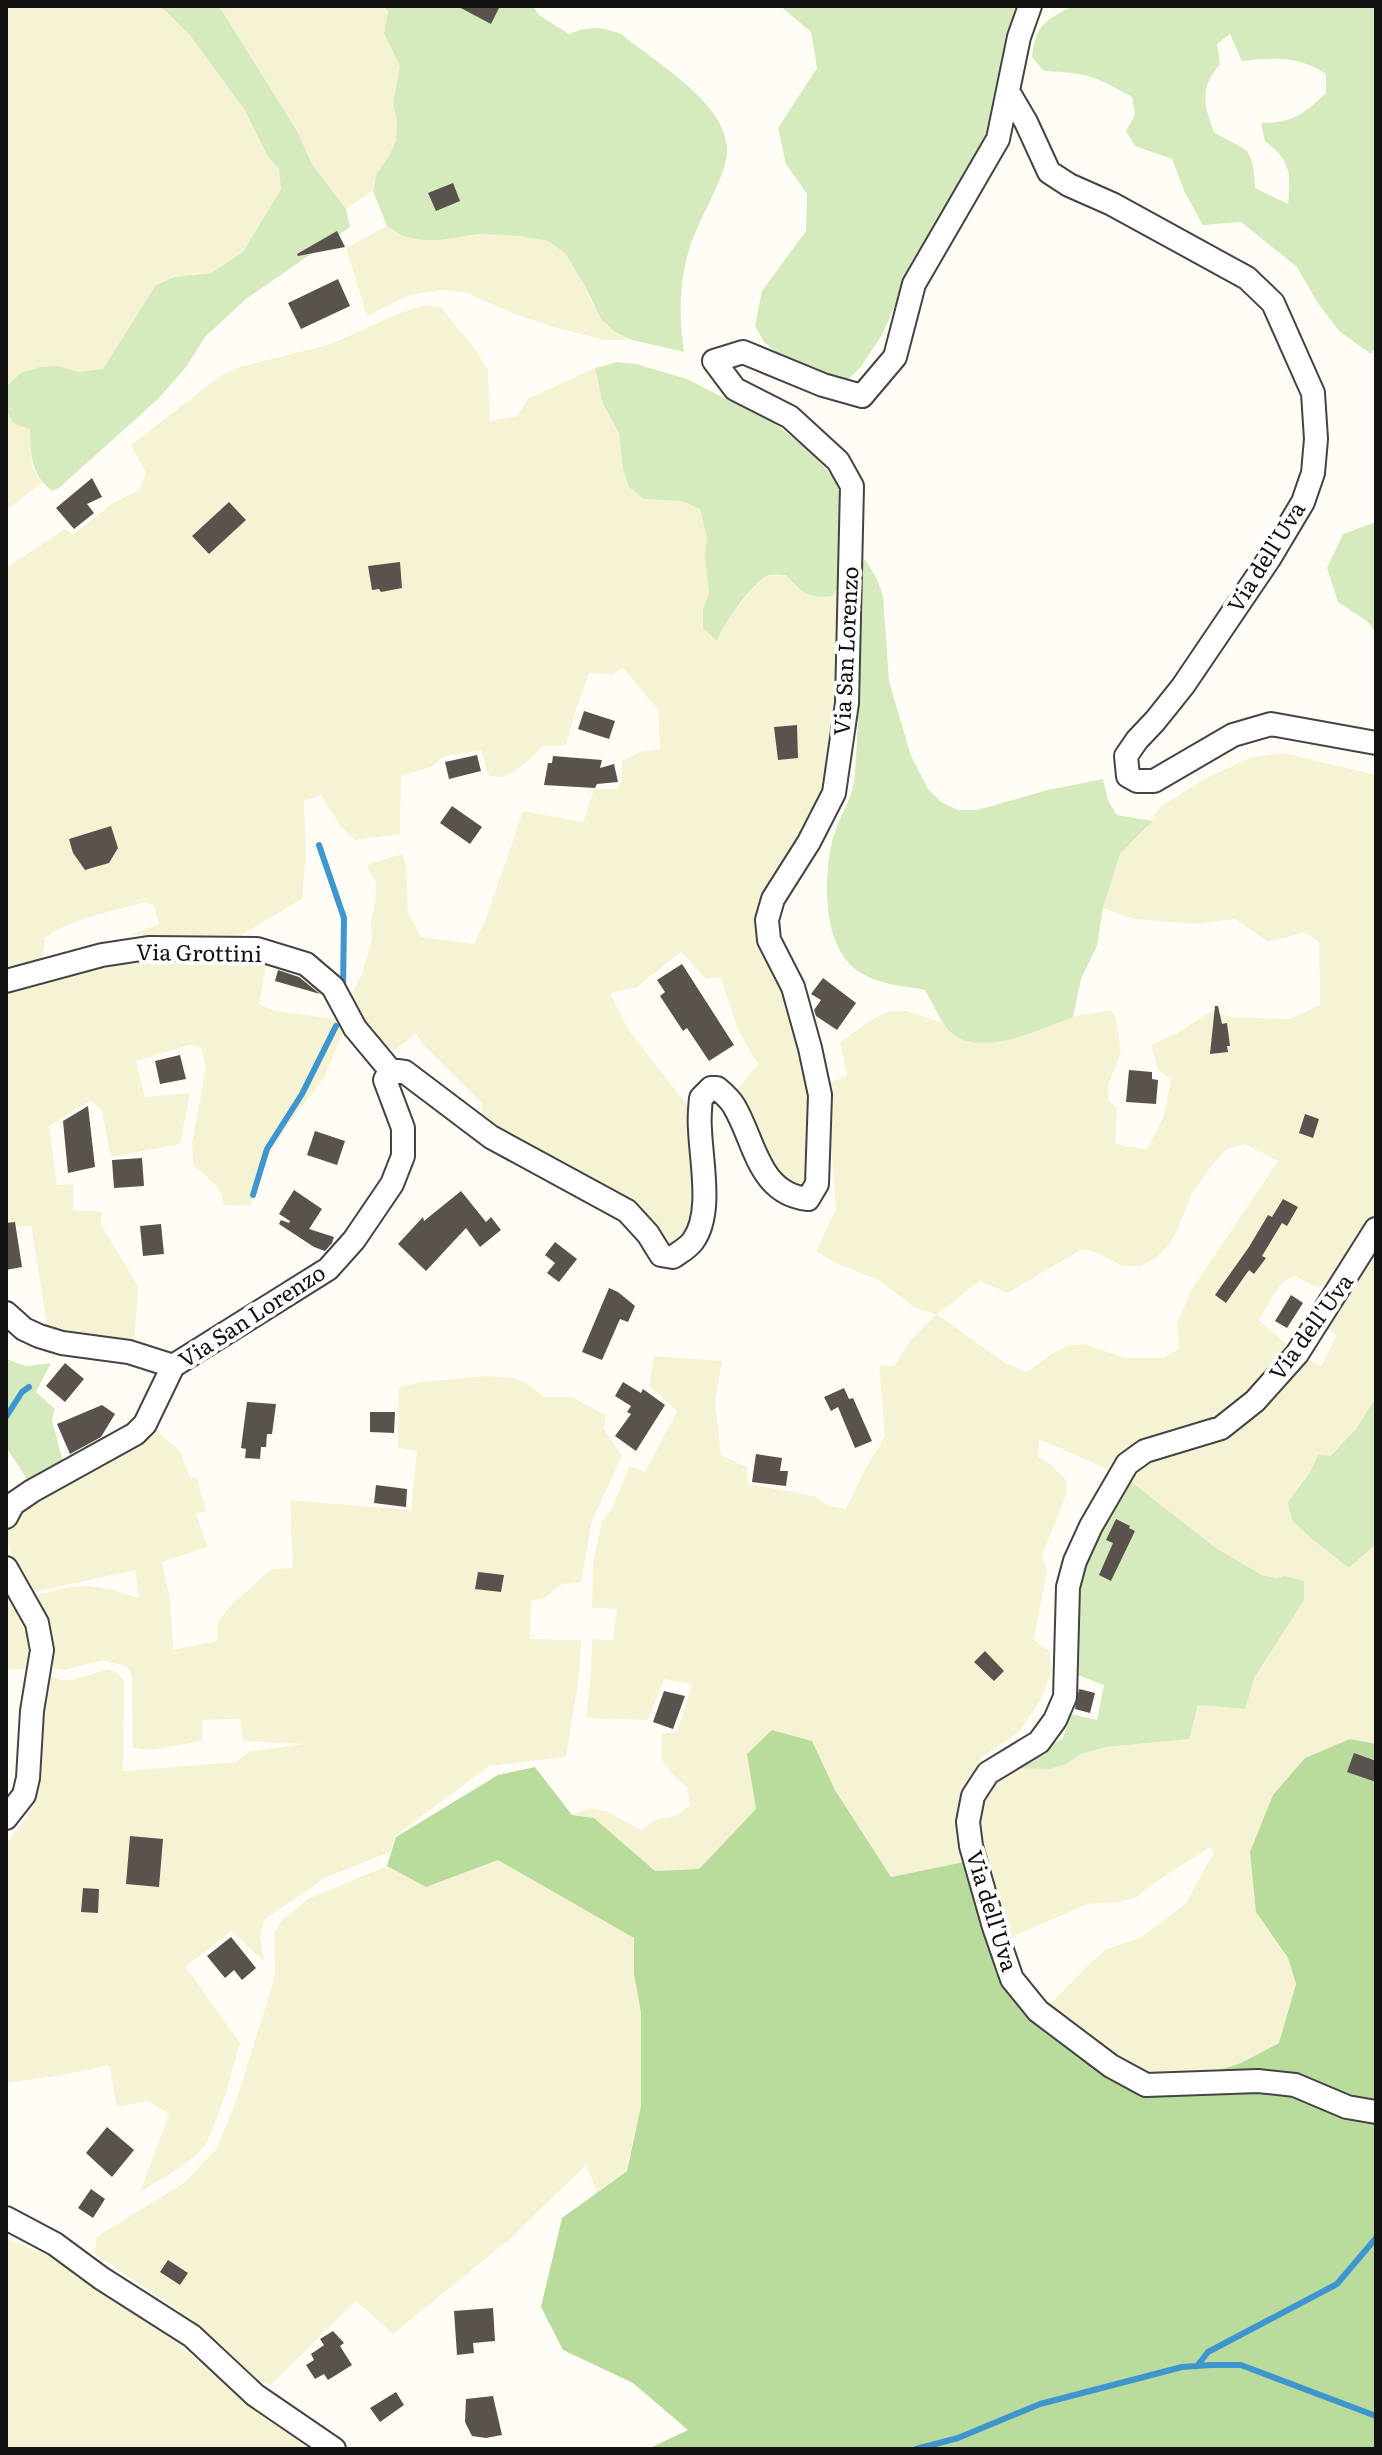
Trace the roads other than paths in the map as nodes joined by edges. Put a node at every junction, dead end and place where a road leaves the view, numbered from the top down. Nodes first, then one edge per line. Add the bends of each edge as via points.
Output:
1 (1030, 6) edge
2 (1009, 93) junction
3 (1376, 743) edge
4 (6, 981) edge
5 (390, 1070) junction
6 (1376, 1229) edge
7 (6, 1313) edge
8 (173, 1366) junction
9 (6, 1517) edge
10 (6, 1568) edge
11 (6, 1818) edge
12 (1376, 2112) edge
13 (6, 2218) edge
14 (334, 2449) edge

1 - 2 street
2 - 3 street, Via dell'Uva via 1049,172 1247,278 1273,303 1313,393 1313,473 1303,502 1183,686 1126,756 1128,776 1154,781 1233,735 1271,724
2 - 5 street, Via San Lorenzo via 998,139 914,284 895,357 862,396 743,352 714,361 735,389 790,417 838,461 852,486 847,703 834,793 773,899 767,920 769,940 793,987 820,1095 817,1184 808,1199 780,1189 766,1173 734,1105 711,1088 701,1098 701,1222 684,1250 673,1257 661,1255 627,1211 491,1137 405,1072
4 - 5 street, Via Grottini via 148,948 257,949 306,964 333,987 355,1028
5 - 8 street, Via San Lorenzo via 385,1080 403,1128 403,1156 392,1184 354,1240 328,1269
6 - 12 street, Via dell'Uva via 1297,1354 1255,1401 1221,1428 1145,1451 1127,1464 1075,1561 1068,1587 1065,1697 1055,1720 1039,1742 988,1773 973,1796 968,1822 1012,1979 1038,2011 1111,2066 1146,2085 1295,2085 1347,2107
7 - 8 street via 39,1336 129,1352
8 - 9 street, Via San Lorenzo via 135,1434 32,1491 13,1504
10 - 11 street via 37,1623 42,1650 28,1778 24,1795
13 - 14 street via 55,2244 192,2336 255,2395

